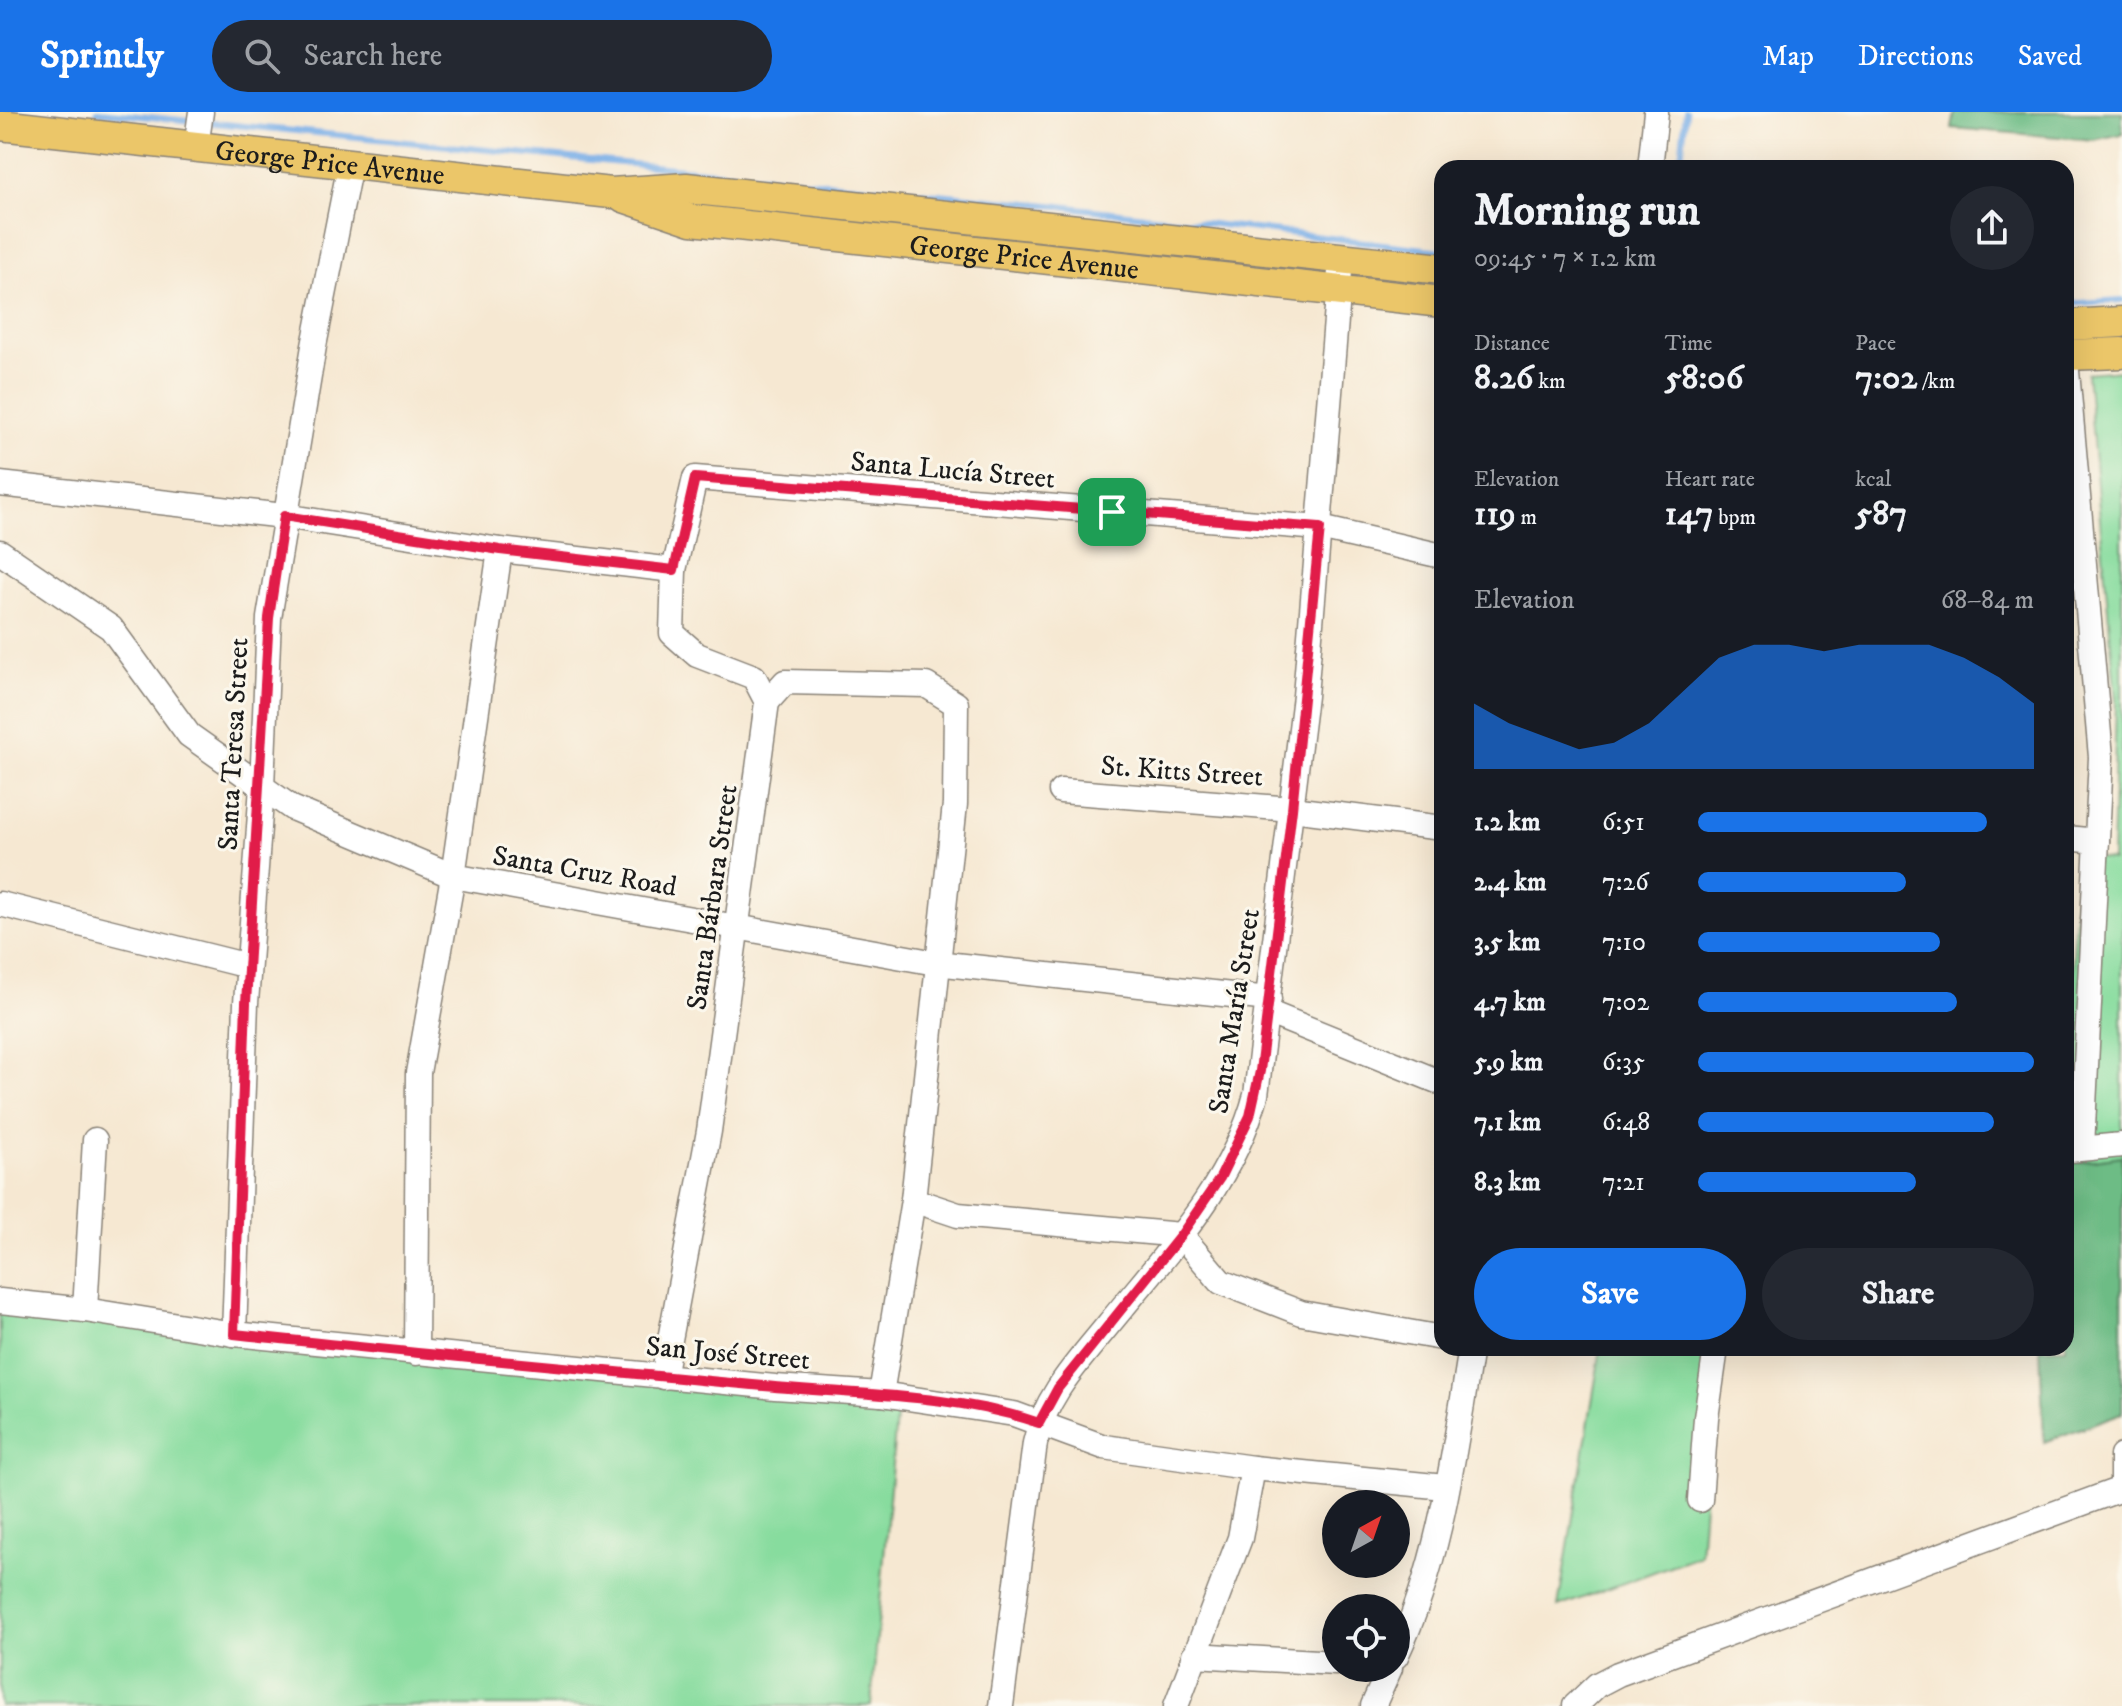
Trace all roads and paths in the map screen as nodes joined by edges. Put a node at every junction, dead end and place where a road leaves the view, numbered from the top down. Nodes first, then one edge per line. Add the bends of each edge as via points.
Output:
1 (201, 112) edge
2 (1656, 112) edge
3 (0, 125) edge
4 (196, 147) junction
5 (1651, 160) edge
6 (350, 164) junction
7 (1434, 269) edge
8 (1340, 274) junction
9 (1434, 300) edge
10 (2122, 322) edge
11 (2074, 325) edge
12 (2122, 353) edge
13 (2074, 357) edge
14 (0, 484) edge
15 (284, 516) junction
16 (1320, 528) junction
17 (2074, 548) edge
18 (500, 550) junction
19 (0, 552) edge
20 (1434, 554) edge
21 (674, 570) junction
22 (2075, 572) edge
23 (754, 677) junction
24 (785, 682) junction
25 (767, 702) junction
26 (262, 787) junction
27 (1061, 791) dead end
28 (1292, 809) junction
29 (1434, 827) edge
30 (2074, 839) edge
31 (2097, 841) junction
32 (453, 876) junction
33 (0, 904) edge
34 (739, 928) junction
35 (936, 963) junction
36 (248, 966) junction
37 (1268, 1006) junction
38 (1434, 1079) edge
39 (95, 1140) dead end
40 (2122, 1145) edge
41 (2074, 1149) edge
42 (913, 1200) junction
43 (1181, 1235) junction
44 (0, 1301) edge
45 (85, 1310) junction
46 (234, 1334) junction
47 (1434, 1336) edge
48 (416, 1353) junction
49 (1470, 1356) edge
50 (1715, 1356) edge
51 (663, 1377) junction
52 (881, 1394) junction
53 (1039, 1423) junction
54 (2122, 1456) edge
55 (1253, 1468) junction
56 (1445, 1487) junction
57 (2122, 1490) edge
58 (1700, 1500) dead end
59 (1410, 1621) edge
60 (1194, 1655) junction
61 (1322, 1662) edge
62 (1384, 1682) edge
63 (1001, 1706) edge
64 (1176, 1706) edge
65 (1373, 1706) edge
66 (1575, 1706) edge

1 - 4 street
2 - 5 street
3 - 4 main road, George Price Avenue
4 - 6 main road, George Price Avenue
6 - 8 main road, George Price Avenue via 611,193 692,220
6 - 15 street, Santa Teresa Street
7 - 8 main road, George Price Avenue
8 - 9 main road, George Price Avenue
8 - 16 street, Santa María Street
10 - 11 main road
12 - 13 main road
14 - 15 street
15 - 18 street
15 - 26 street, Santa Teresa Street via 269,618
16 - 20 street, Santa Lucía Street
16 - 21 street, Santa Lucía Street via 695,478
16 - 28 street, Santa María Street
17 - 22 street
18 - 21 street
18 - 32 street
19 - 26 street, Santa Cruz Road via 111,628 189,735
21 - 23 street via 672,633 697,655
22 - 31 street via 2101,757
23 - 24 street
23 - 25 street
24 - 25 street
24 - 35 street via 926,685 956,704 955,804
25 - 34 street, Santa Bárbara Street
26 - 32 street, Santa Cruz Road via 292,808
26 - 36 street, Santa Teresa Street
27 - 28 street, St. Kitts Street
28 - 29 street, St. Kitts Street
28 - 37 street, Santa María Street
30 - 31 street
31 - 41 street
32 - 34 street, Santa Cruz Road
32 - 48 street via 418,1073
33 - 36 street
34 - 35 street, Santa Cruz Road
34 - 51 street, Santa Bárbara Street via 709,1131
35 - 37 street, Santa Cruz Road
35 - 42 street
36 - 46 street, Santa Teresa Street
37 - 38 street, Santa Cruz Road
37 - 43 street, Santa María Street via 1256,1095 1242,1138
39 - 45 street
40 - 41 street
42 - 43 street via 958,1215
42 - 52 street
43 - 47 street via 1221,1282 1287,1308
43 - 53 street, Santa María Street via 1066,1377
44 - 45 street, San José Street
45 - 46 street, San José Street
46 - 48 street, San José Street
48 - 51 street, San José Street
49 - 56 street
50 - 58 street
51 - 52 street, San José Street
52 - 53 street, San José Street via 1014,1414
53 - 55 street, San José Street via 1104,1447
53 - 63 street, Santa María Street
54 - 57 street
55 - 56 street, San José Street
55 - 60 street via 1240,1538
56 - 59 street via 1429,1574
57 - 66 street via 1618,1674
60 - 61 street
60 - 64 street
62 - 65 street

